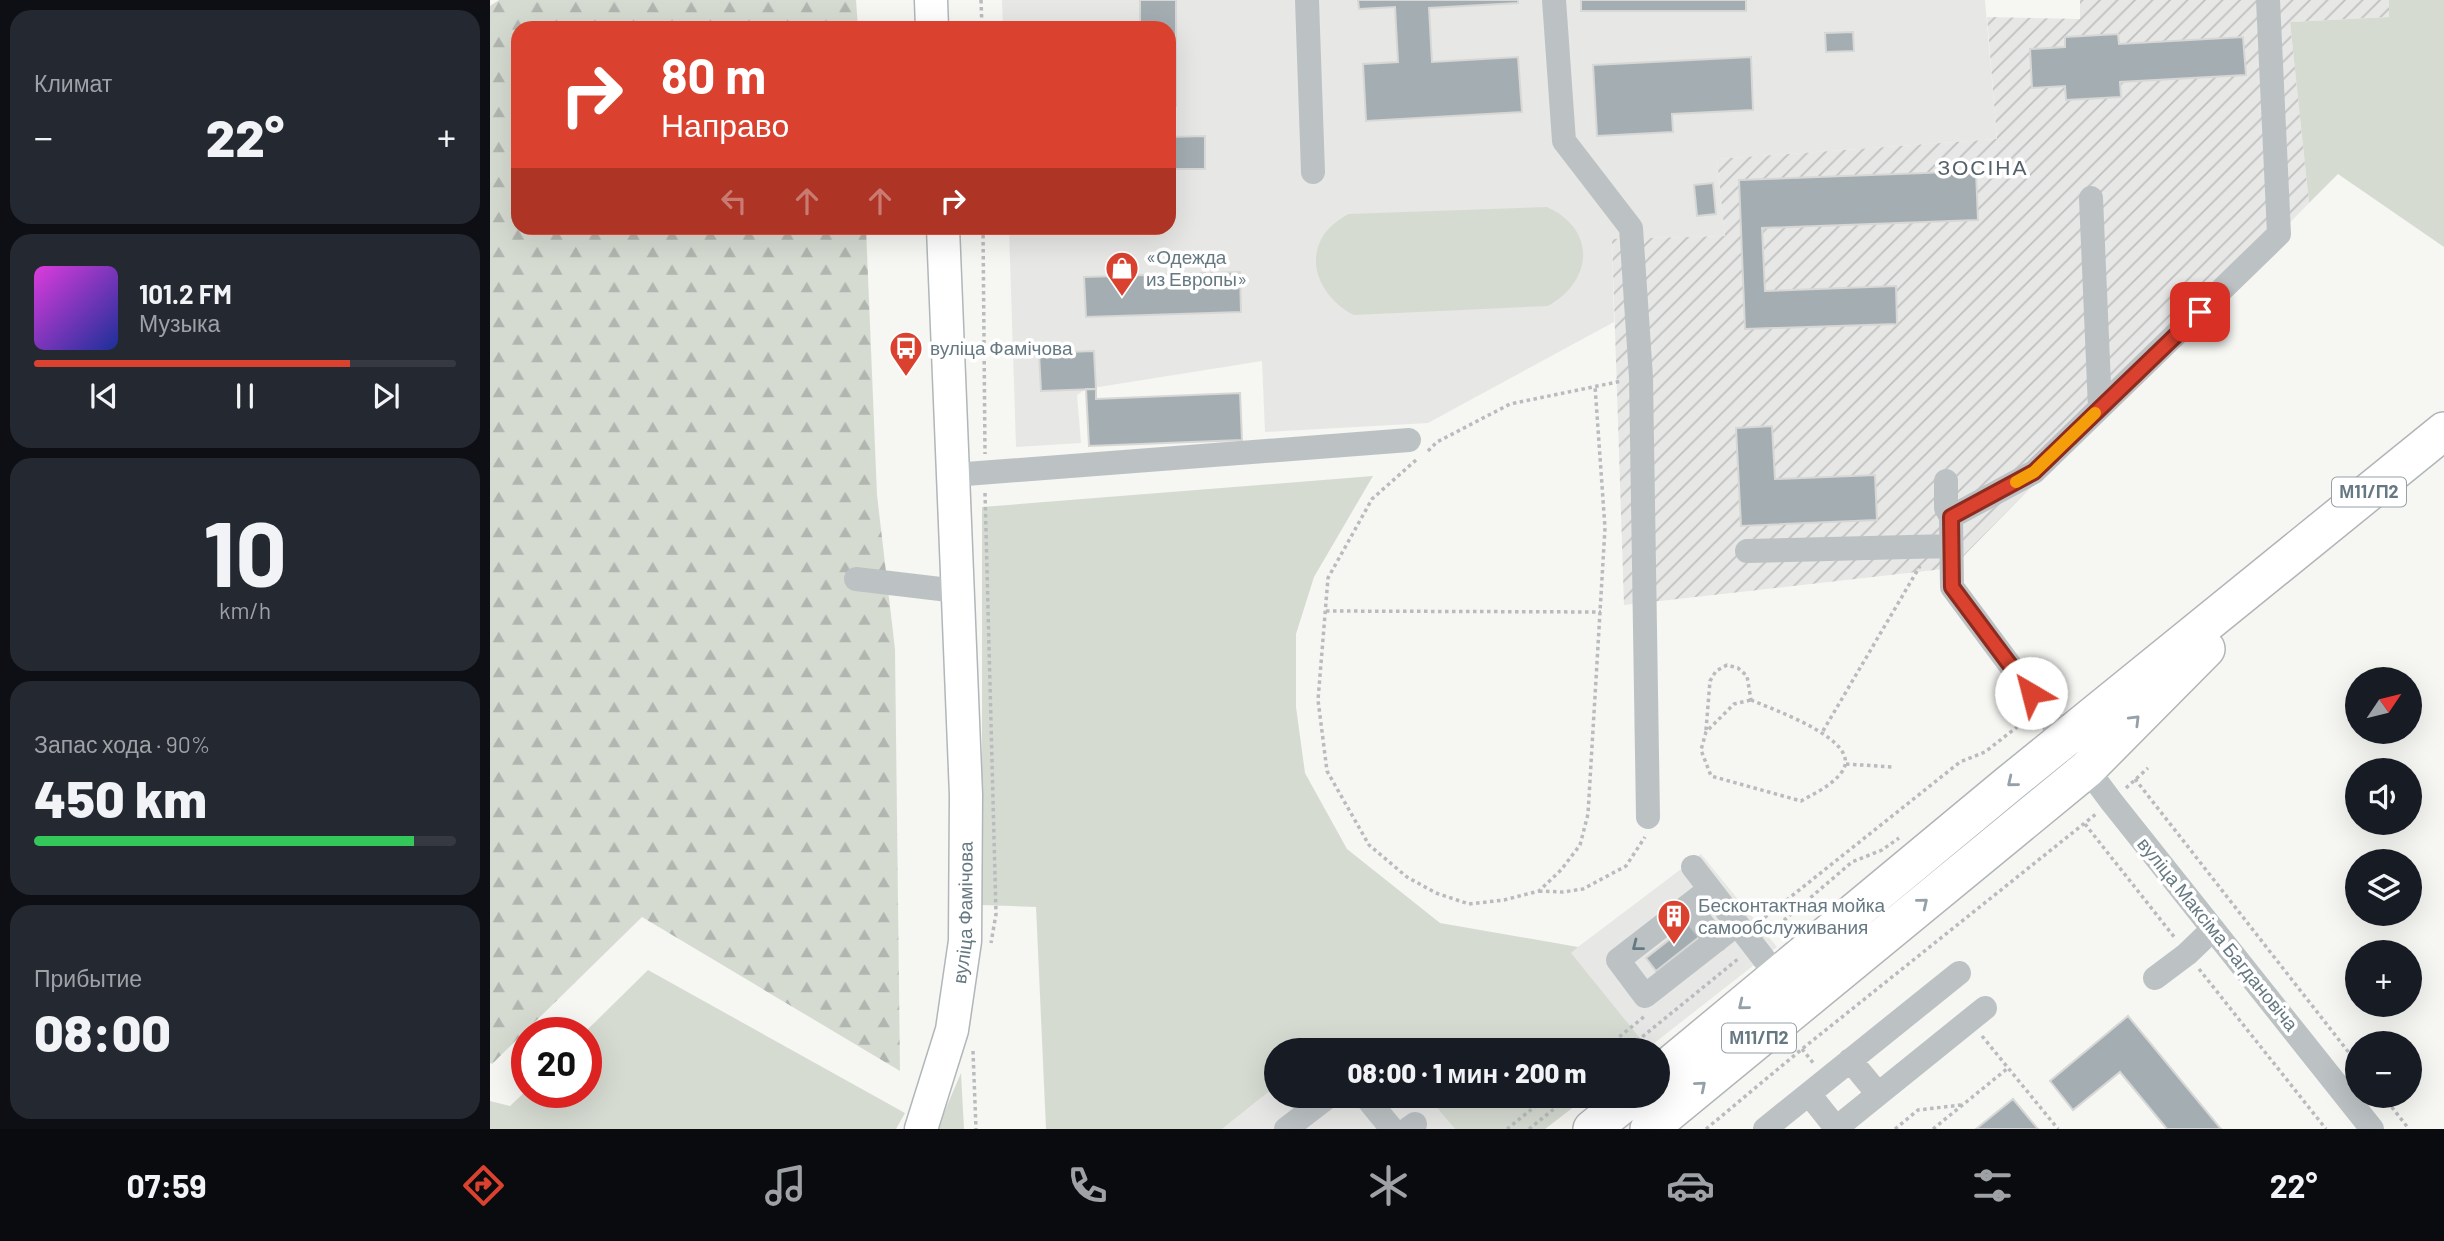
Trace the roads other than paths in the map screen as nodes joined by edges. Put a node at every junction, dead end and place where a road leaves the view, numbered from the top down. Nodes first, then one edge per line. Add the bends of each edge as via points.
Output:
1 (931, 0) edge
2 (1307, 0) edge
3 (1554, 0) edge
4 (2268, 0) edge
5 (932, 21) edge
6 (1313, 172) dead end
7 (2091, 198) dead end
8 (943, 235) edge
9 (2100, 408) junction
10 (2444, 431) edge
11 (1409, 440) dead end
12 (953, 475) junction
13 (1946, 481) dead end
14 (1951, 517) junction
15 (1941, 546) junction
16 (1747, 551) dead end
17 (2295, 554) junction
18 (856, 579) dead end
19 (957, 591) junction
20 (2065, 738) junction
21 (2087, 769) junction
22 (1648, 817) road end
23 (1693, 867) dead end
24 (1710, 889) junction
25 (1688, 906) junction
26 (2213, 929) junction
27 (1745, 935) junction
28 (1716, 941) junction
29 (1959, 973) dead end
30 (1778, 977) junction
31 (2155, 978) dead end
32 (1977, 1015) road end
33 (1850, 1060) junction
34 (1670, 1065) edge
35 (1808, 1094) junction
36 (1878, 1094) junction
37 (1313, 1108) edge
38 (1380, 1108) edge
39 (1618, 1108) edge
40 (1405, 1127) edge
41 (1835, 1128) edge
42 (921, 1129) edge
43 (1286, 1129) edge
44 (1592, 1129) edge
45 (1649, 1129) edge
46 (1765, 1129) edge
47 (2372, 1129) edge

1 - 5 main road
2 - 6 street
3 - 22 street via 1564,141 1631,228 1641,377
4 - 9 street via 2279,234
7 - 9 street
8 - 12 main road, вуліца Фамічова
9 - 14 street via 2034,472
10 - 17 highway, М11/П2
11 - 12 street
12 - 19 main road, вуліца Фамічова
13 - 14 street, вуліца Максіма Багдановіча via 1946,508
14 - 15 street, вуліца Максіма Багдановіча
15 - 16 street
15 - 20 street, вуліца Максіма Багдановіча via 1952,587
17 - 20 highway, М11/П2
21 -> 17 highway, М11/П2 via 2254,602
18 - 19 street
19 - 42 main road, вуліца Фамічова via 966,796 965,941 952,1030
20 - 21 street, вуліца Максіма Багдановіча
20 -> 30 highway, М11/П2
21 - 26 street, вуліца Максіма Багдановіча
45 -> 21 highway, М11/П2
23 - 24 street
24 - 25 street
24 - 27 street
25 - 28 street
25 -> 28 street via 1618,960 1645,996
26 - 31 street
26 - 47 street, вуліца Максіма Багдановіча
27 - 28 street
27 - 30 street
29 - 33 street
30 -> 34 highway, М11/П2
32 - 36 street
33 - 35 street
33 - 36 street
35 - 41 street
35 - 46 street
36 - 41 street
37 - 43 street
38 - 40 street
39 - 44 highway

